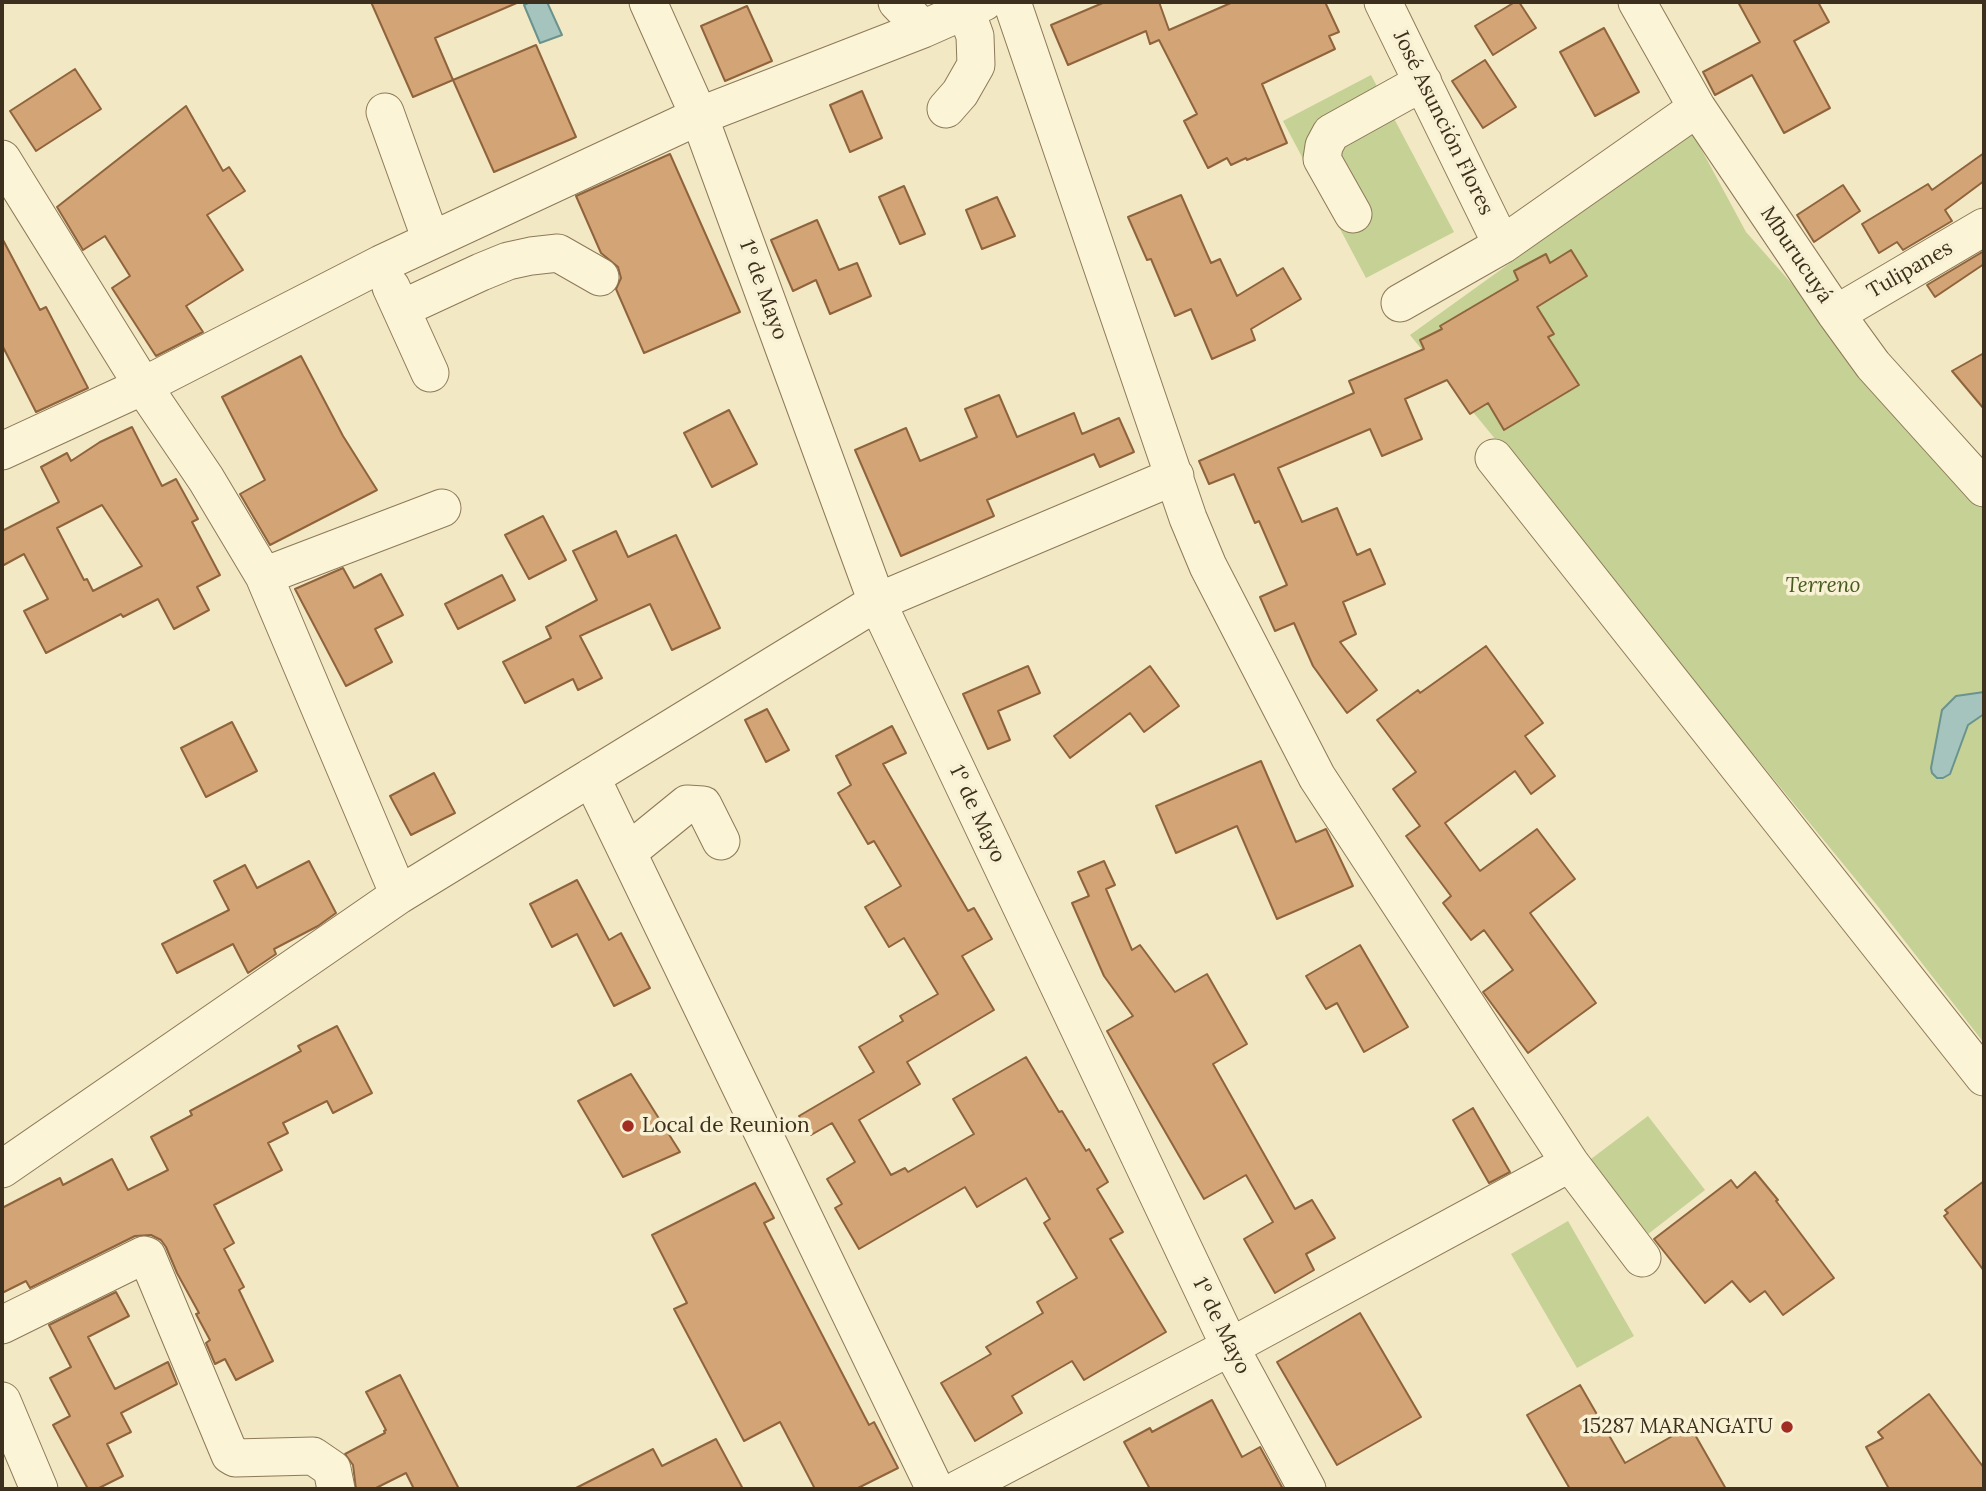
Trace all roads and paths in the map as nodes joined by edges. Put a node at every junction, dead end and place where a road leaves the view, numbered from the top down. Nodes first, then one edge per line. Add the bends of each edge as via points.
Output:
1 (648, 2) edge
2 (870, 2) edge
3 (890, 2) edge
4 (897, 2) edge
5 (1012, 2) edge
6 (1383, 2) edge
7 (1637, 2) edge
8 (975, 6) edge
9 (923, 29) junction
10 (1423, 82) junction
11 (1697, 108) junction
12 (946, 109) dead end
13 (385, 112) dead end
14 (699, 116) junction
15 (2, 159) edge
16 (1353, 215) dead end
17 (1984, 227) edge
18 (431, 240) junction
19 (1502, 245) junction
20 (381, 264) junction
21 (600, 276) dead end
22 (1400, 303) dead end
23 (401, 309) junction
24 (1836, 314) junction
25 (430, 373) dead end
26 (144, 386) junction
27 (2, 451) edge
28 (1494, 458) dead end
29 (1175, 476) junction
30 (1984, 488) edge
31 (442, 508) dead end
32 (264, 576) junction
33 (877, 602) junction
34 (591, 777) junction
35 (721, 841) dead end
36 (628, 852) junction
37 (399, 895) junction
38 (1984, 1077) edge
39 (1570, 1163) junction
40 (2, 1169) edge
41 (1642, 1258) dead end
42 (2, 1325) edge
43 (1230, 1347) junction
44 (2, 1401) edge
45 (39, 1489) edge
46 (336, 1489) edge
47 (935, 1489) edge
48 (959, 1489) edge
49 (1307, 1489) edge

1 - 14 street, 1º de Mayo
2 - 3 street
4 - 9 street
5 - 29 street
6 - 10 street, José Asunción Flores
7 - 11 street, Mburucuyá
8 - 9 street
8 - 12 street via 976,65
9 - 14 street
10 - 16 street via 1331,133 1324,146 1322,159
10 - 19 street, José Asunción Flores
11 - 19 street
11 - 24 street, Mburucuyá
13 - 18 street
14 - 18 street
14 - 33 street, 1º de Mayo
15 - 26 street
17 - 24 street, Tulipanes
18 - 20 street
19 - 22 street
20 - 23 street
20 - 26 street
21 - 23 street via 558,253 531,256 490,268
23 - 25 street
24 - 30 street, Mburucuyá via 1873,365
26 - 27 street
26 - 32 street
28 - 38 street
29 - 33 street
29 - 39 street via 1208,566 1317,776
31 - 32 street
32 - 37 street
33 - 34 street
33 - 43 street, 1º de Mayo
34 - 36 street
34 - 37 street
35 - 36 street via 703,805 687,804
36 - 47 street
37 - 40 street
39 - 41 street
39 - 43 street
42 - 46 street via 147,1256 230,1455 313,1456 332,1469
43 - 48 street
43 - 49 street, 1º de Mayo
44 - 45 street

